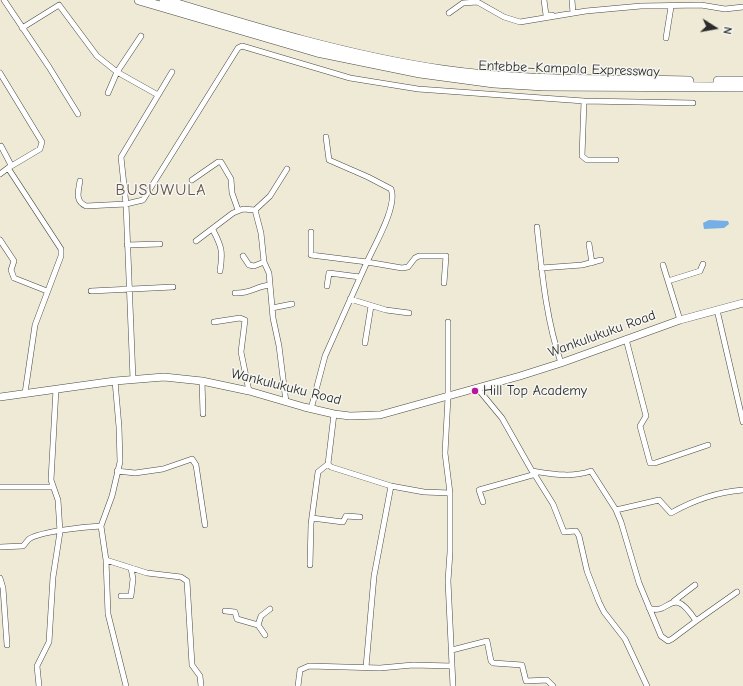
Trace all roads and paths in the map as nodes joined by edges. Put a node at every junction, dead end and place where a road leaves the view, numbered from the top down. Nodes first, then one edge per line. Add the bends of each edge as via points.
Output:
1 (4, 0) edge
2 (139, 0) edge
3 (164, 0) edge
4 (544, 0) edge
5 (572, 0) edge
6 (475, 1) edge
7 (682, 2) edge
8 (671, 7) junction
9 (743, 7) edge
10 (449, 13) dead end
11 (573, 13) junction
12 (554, 16) junction
13 (22, 28) junction
14 (141, 36) dead end
15 (666, 38) dead end
16 (117, 72) junction
17 (172, 72) dead end
18 (0, 73) edge
19 (743, 81) edge
20 (743, 87) edge
21 (108, 93) dead end
22 (158, 95) junction
23 (584, 101) junction
24 (693, 103) dead end
25 (78, 114) dead end
26 (326, 137) dead end
27 (1, 146) edge
28 (616, 160) dead end
29 (9, 167) junction
30 (287, 169) dead end
31 (0, 174) edge
32 (192, 180) dead end
33 (80, 181) dead end
34 (126, 204) junction
35 (238, 210) junction
36 (255, 210) junction
37 (537, 227) dead end
38 (213, 230) junction
39 (311, 232) dead end
40 (0, 240) edge
41 (196, 241) dead end
42 (160, 244) dead end
43 (589, 244) dead end
44 (127, 245) junction
45 (243, 256) dead end
46 (601, 260) dead end
47 (264, 262) junction
48 (367, 262) junction
49 (592, 263) junction
50 (703, 264) dead end
51 (663, 265) dead end
52 (541, 268) junction
53 (220, 271) dead end
54 (360, 278) junction
55 (668, 281) junction
56 (444, 283) dead end
57 (270, 286) junction
58 (327, 286) dead end
59 (173, 287) dead end
60 (129, 290) junction
61 (47, 291) junction
62 (91, 291) dead end
63 (235, 293) dead end
64 (350, 299) junction
65 (743, 303) edge
66 (292, 304) dead end
67 (371, 306) junction
68 (272, 308) junction
69 (717, 310) junction
70 (408, 313) dead end
71 (680, 320) junction
72 (214, 322) dead end
73 (448, 322) dead end
74 (626, 340) junction
75 (365, 343) dead end
76 (561, 363) junction
77 (133, 379) junction
78 (115, 381) junction
79 (202, 381) junction
80 (56, 389) junction
81 (478, 389) junction
82 (249, 391) junction
83 (25, 393) junction
84 (0, 397) edge
85 (448, 397) junction
86 (286, 402) junction
87 (312, 409) junction
88 (203, 414) dead end
89 (334, 414) junction
90 (743, 422) edge
91 (708, 445) dead end
92 (328, 464) junction
93 (117, 471) junction
94 (534, 473) junction
95 (0, 486) edge
96 (392, 486) junction
97 (53, 487) junction
98 (743, 490) edge
99 (450, 493) junction
100 (483, 502) dead end
101 (616, 510) junction
102 (360, 517) dead end
103 (312, 518) junction
104 (205, 525) dead end
105 (101, 526) junction
106 (60, 532) junction
107 (0, 547) edge
108 (106, 560) junction
109 (310, 565) dead end
110 (131, 568) junction
111 (0, 578) edge
112 (695, 585) dead end
113 (737, 592) dead end
114 (121, 596) dead end
115 (674, 601) junction
116 (649, 608) junction
117 (270, 609) dead end
118 (225, 611) dead end
119 (696, 621) junction
120 (258, 625) junction
121 (264, 635) dead end
122 (7, 645) dead end
123 (452, 650) junction
124 (452, 666) junction
125 (366, 667) junction
126 (39, 686) edge
127 (126, 686) edge
128 (201, 686) edge
129 (298, 686) edge
130 (453, 686) edge
131 (553, 686) edge
132 (647, 686) edge

1 - 13 street
2 - 20 highway, Entebbe–Kampala Expressway via 317,52 420,73 494,83 537,85
3 - 19 highway, Entebbe–Kampala Expressway via 305,42 443,70 553,79
4 - 12 street via 546,15
5 - 11 street
6 - 10 street via 463,3
6 - 12 street via 504,17 520,22
7 - 8 street
7 - 9 street via 725,9
8 - 11 street via 641,6
8 - 15 street
11 - 12 street
13 - 16 street via 59,5 97,56
13 - 25 street
14 - 16 street
16 - 21 street
16 - 22 street
17 - 22 street
18 - 29 street via 42,142 40,149
22 - 34 street via 122,154
23 - 24 street
23 - 28 street via 582,156 587,160
23 - 34 street via 418,90 350,78 242,46 221,72 147,195 143,200
26 - 48 street via 329,160 368,177 391,189 393,193 381,232
27 - 29 street
29 - 31 street
29 - 61 street via 61,249 61,256
30 - 36 street via 270,196
32 - 35 street via 218,162 222,162 231,179 232,193
33 - 34 street via 77,193 81,204
34 - 44 street
35 - 36 street
35 - 38 street via 222,220
36 - 47 street
37 - 52 street
38 - 41 street
38 - 53 street via 221,246
39 - 48 street via 311,254
40 - 61 street via 14,261 11,270 14,278
42 - 44 street
43 - 49 street
44 - 60 street
45 - 47 street via 249,265
46 - 49 street
47 - 57 street via 269,273
48 - 54 street
48 - 56 street via 402,268 408,267 419,256 446,256
49 - 52 street
50 - 55 street via 700,271
51 - 55 street
52 - 76 street via 553,340
54 - 58 street via 329,273
54 - 64 street
55 - 71 street
57 - 63 street via 260,287 251,292
57 - 68 street
59 - 60 street
60 - 62 street
60 - 77 street
61 - 83 street via 35,325
64 - 67 street
64 - 87 street via 325,356
65 - 69 main road, Wankulukuku Road
66 - 68 street
67 - 70 street
67 - 75 street
68 - 86 street
69 - 71 main road, Wankulukuku Road
69 - 90 street
71 - 74 main road, Wankulukuku Road
72 - 82 street via 240,318 245,320 241,352
73 - 85 street
74 - 76 main road, Wankulukuku Road
74 - 91 street via 646,416 640,426 650,463
76 - 81 main road, Wankulukuku Road
77 - 78 main road, Wankulukuku Road
77 - 79 main road, Wankulukuku Road via 155,377
78 - 80 main road, Wankulukuku Road
78 - 93 street via 120,462
79 - 82 main road, Wankulukuku Road
79 - 88 street
80 - 83 main road, Wankulukuku Road
80 - 97 street via 51,460
81 - 85 main road, Wankulukuku Road
81 - 94 street via 502,418
82 - 86 main road, Wankulukuku Road
83 - 84 main road, Wankulukuku Road
85 - 89 main road, Wankulukuku Road via 380,415
85 - 99 street via 445,452
86 - 87 main road, Wankulukuku Road
87 - 89 main road, Wankulukuku Road
89 - 92 street
92 - 96 street
92 - 103 street via 318,472
93 - 104 street via 143,473 192,459 196,465
93 - 105 street via 112,496
94 - 100 street via 479,490
94 - 101 street via 580,475 591,471
94 - 132 street via 553,504 564,532 576,531 579,536 587,571 599,602 625,640
95 - 97 street
96 - 99 street via 424,492
96 - 125 street via 374,576
97 - 106 street via 58,500
98 - 101 street via 710,496 671,513 660,500
99 - 123 street via 448,587
101 - 116 street
102 - 103 street via 346,516 343,522
103 - 109 street
105 - 106 street
105 - 108 street
106 - 107 street via 31,538 23,546
106 - 126 street via 53,577 49,642 37,666
108 - 110 street
108 - 127 street via 108,614
110 - 114 street via 131,596
110 - 128 street via 181,577 187,581 192,665 200,676
111 - 122 street
112 - 115 street
113 - 119 street
115 - 116 street via 658,609
115 - 119 street via 684,604
116 - 119 street via 661,636 668,641
117 - 120 street via 261,616
118 - 120 street via 235,612 236,619
120 - 121 street
123 - 124 street
123 - 131 street via 487,641 493,663 522,665 526,681 547,680
124 - 125 street
124 - 130 street
125 - 129 street via 303,667 298,674

